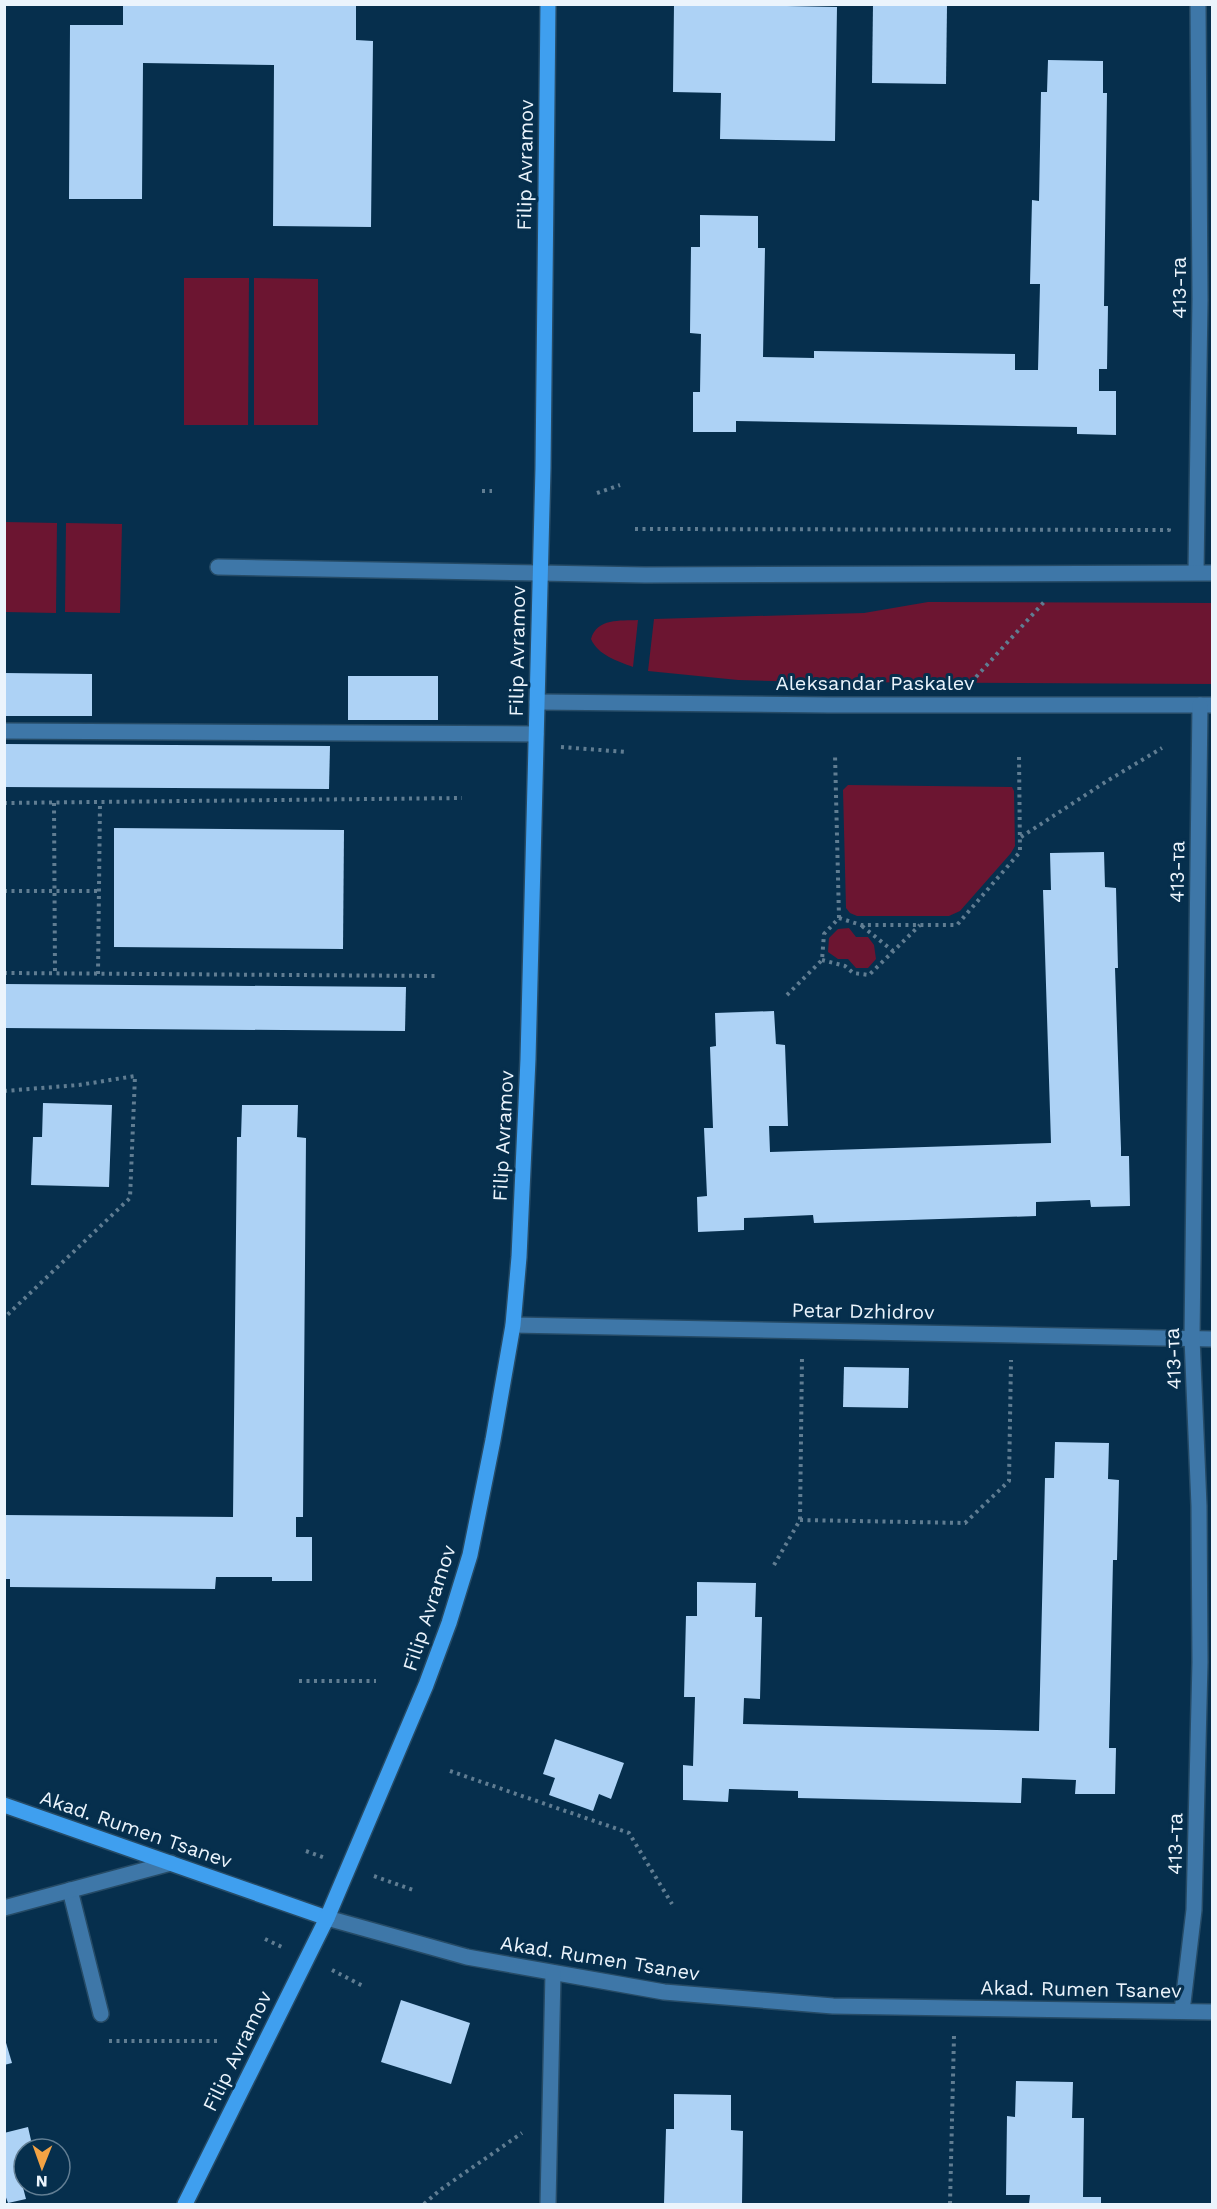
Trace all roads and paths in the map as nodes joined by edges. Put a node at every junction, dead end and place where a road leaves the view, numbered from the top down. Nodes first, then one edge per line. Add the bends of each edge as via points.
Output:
1 (548, 4) edge
2 (1198, 4) edge
3 (620, 485) dead end
4 (482, 490) dead end
5 (492, 491) dead end
6 (597, 493) dead end
7 (634, 529) dead end
8 (1168, 530) dead end
9 (218, 567) dead end
10 (1196, 572) junction
11 (540, 573) junction
12 (1212, 573) edge
13 (1044, 602) dead end
14 (971, 682) dead end
15 (537, 702) junction
16 (1206, 705) edge
17 (4, 731) edge
18 (536, 734) junction
19 (1162, 748) dead end
20 (612, 751) dead end
21 (627, 752) dead end
22 (835, 754) dead end
23 (1019, 756) dead end
24 (462, 798) dead end
25 (100, 802) junction
26 (4, 803) edge
27 (54, 803) junction
28 (1020, 837) junction
29 (54, 890) junction
30 (4, 891) edge
31 (99, 891) junction
32 (839, 918) junction
33 (861, 925) junction
34 (920, 925) junction
35 (893, 951) junction
36 (822, 960) junction
37 (4, 973) edge
38 (55, 974) junction
39 (98, 974) junction
40 (437, 976) dead end
41 (787, 994) dead end
42 (4, 1091) edge
43 (4, 1318) edge
44 (513, 1324) junction
45 (802, 1331) junction
46 (1011, 1335) junction
47 (1192, 1338) junction
48 (1212, 1338) edge
49 (800, 1520) junction
50 (774, 1565) dead end
51 (1206, 1663) edge
52 (299, 1681) dead end
53 (376, 1681) dead end
54 (450, 1771) dead end
55 (4, 1805) edge
56 (306, 1851) dead end
57 (311, 1853) dead end
58 (171, 1863) junction
59 (405, 1888) dead end
60 (70, 1890) junction
61 (413, 1890) dead end
62 (672, 1904) dead end
63 (4, 1908) edge
64 (327, 1918) junction
65 (265, 1939) dead end
66 (273, 1942) dead end
67 (553, 1973) junction
68 (351, 1979) dead end
69 (363, 1986) dead end
70 (955, 2008) junction
71 (1182, 2011) junction
72 (1212, 2012) edge
73 (101, 2014) joint
74 (217, 2041) dead end
75 (550, 2114) junction
76 (185, 2205) edge
77 (424, 2205) edge
78 (548, 2205) edge
79 (950, 2205) edge

1 - 11 street, Filip Avramov
2 - 10 street, 413-та via 1200,300
3 - 6 path
4 - 5 path
7 - 8 path
9 - 11 street
10 - 11 street
10 - 12 street
11 - 15 street, Filip Avramov
13 - 14 path
15 - 16 street, Aleksandar Paskalev
15 - 18 street, Filip Avramov
16 - 47 street, 413-та
17 - 18 street
18 - 44 street, Filip Avramov via 528,1059
19 - 28 path
20 - 21 path
22 - 32 path
23 - 28 path
24 - 25 path
25 - 27 path
25 - 31 path
26 - 27 path
27 - 29 path
28 - 34 path via 1020,852 957,925
29 - 30 path
29 - 31 path
29 - 38 path
31 - 39 path
32 - 33 path
32 - 36 path via 824,934
33 - 34 path
33 - 35 path
34 - 35 path
35 - 36 path via 869,975
36 - 41 path
37 - 38 path
38 - 39 path
39 - 40 path
42 - 43 path via 135,1076 130,1198
44 - 45 street, Petar Dzhidrov
44 - 64 street, Filip Avramov via 470,1555 449,1623
45 - 46 street, Petar Dzhidrov
45 - 49 path
46 - 47 street, Petar Dzhidrov
46 - 49 path via 1009,1481 965,1523
47 - 48 street, Petar Dzhidrov
47 - 51 street, 413-та
49 - 50 path
51 - 71 street, 413-та via 1194,1910
52 - 53 path
54 - 62 path via 629,1833
55 - 58 street, Akad. Rumen Tsanev
56 - 57 path
58 - 60 street
58 - 64 street, Akad. Rumen Tsanev
59 - 61 path
60 - 63 street
60 - 73 street
64 - 67 street, Akad. Rumen Tsanev via 467,1957
64 - 76 street, Filip Avramov
65 - 66 path
67 - 70 street, Akad. Rumen Tsanev via 664,1992 742,2000
67 - 75 street
68 - 69 path
70 - 71 street, Akad. Rumen Tsanev
70 - 79 path
71 - 72 street, Akad. Rumen Tsanev
73 - 74 path via 105,2041
75 - 77 path
75 - 78 street

